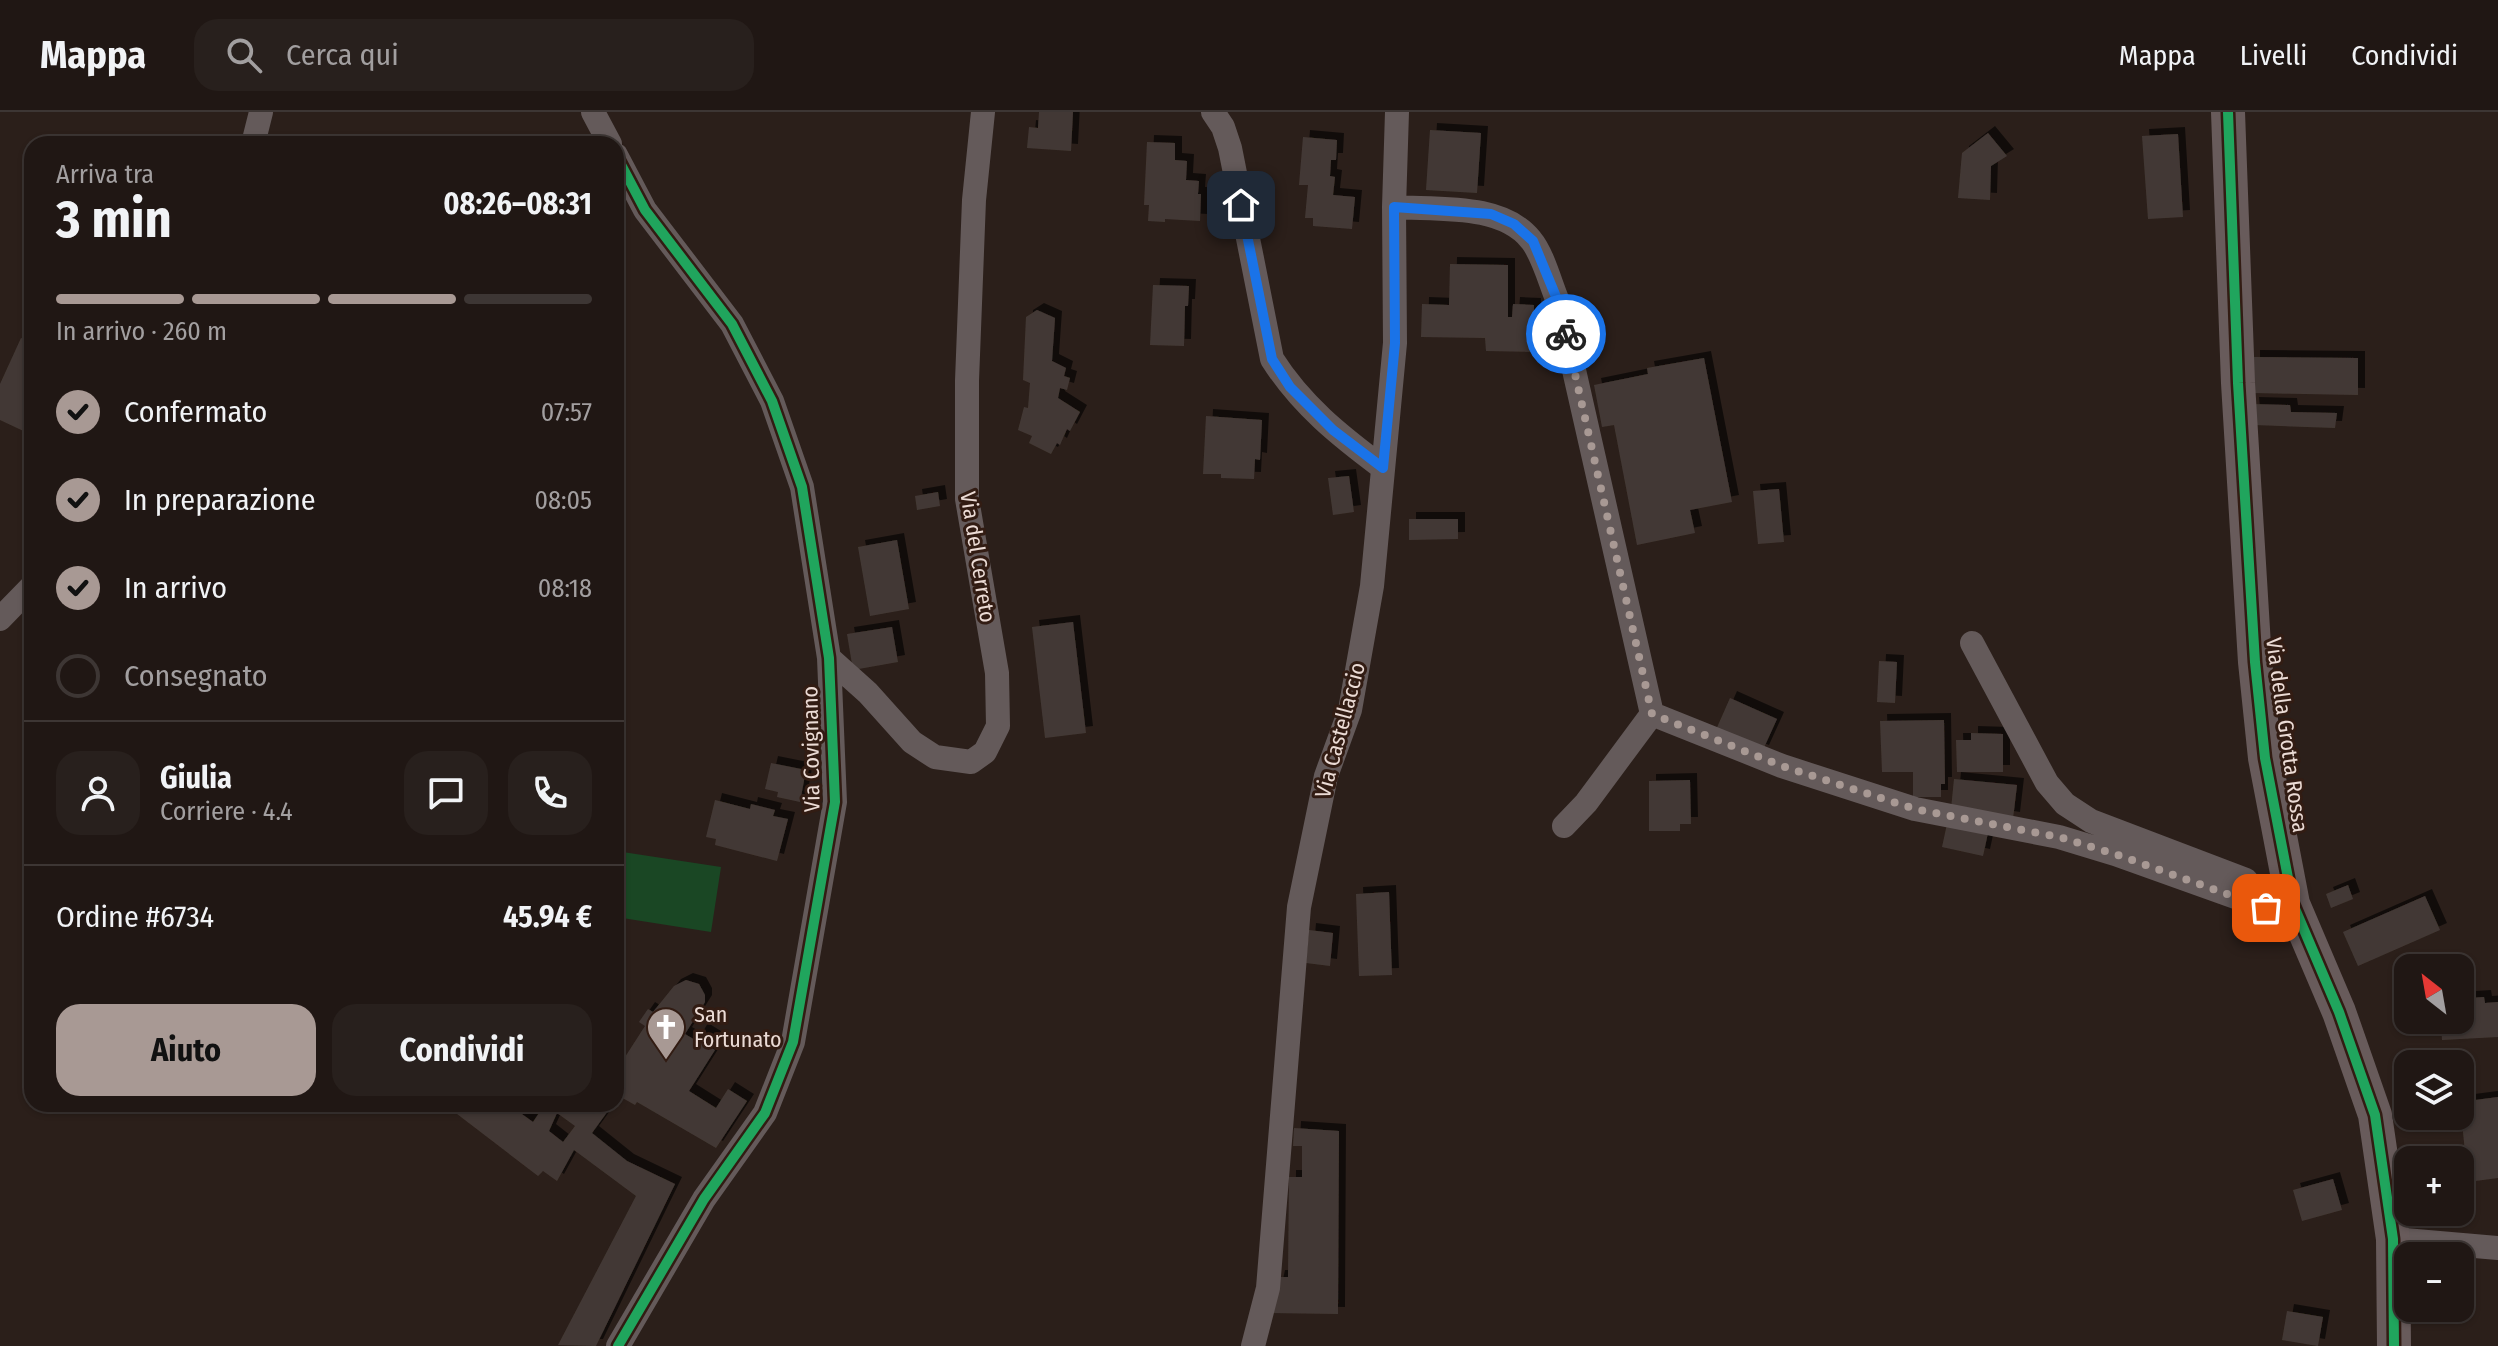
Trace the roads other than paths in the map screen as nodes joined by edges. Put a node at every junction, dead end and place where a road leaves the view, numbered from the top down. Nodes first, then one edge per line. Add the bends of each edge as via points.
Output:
1 (261, 112) edge
2 (593, 112) edge
3 (983, 112) edge
4 (1213, 112) edge
5 (1397, 112) edge
6 (2228, 112) edge
7 (255, 136) edge
8 (606, 136) edge
9 (624, 170) edge
10 (1394, 207) junction
11 (1383, 468) junction
12 (24, 594) edge
13 (0, 619) edge
14 (1972, 643) dead end
15 (829, 658) junction
16 (1652, 714) junction
17 (1564, 826) dead end
18 (2279, 906) junction
19 (2393, 1239) junction
20 (2498, 1248) edge
21 (618, 1346) edge
22 (1253, 1346) edge
23 (2394, 1346) edge

1 - 7 street
2 - 8 street
3 - 15 street, Via del Cerreto via 974,200 967,499 997,673 998,726 985,752 971,762 935,757 912,742
4 - 11 street via 1230,148 1272,359 1290,387 1333,430
5 - 10 street, Via Castellaccio
6 - 18 street, Via della Grotta Rossa via 2255,662
9 - 15 street, Via Covignano via 645,210 732,324 772,401 802,487
10 - 11 street, Via Castellaccio via 1395,343
10 - 16 street via 1491,214 1514,224 1533,241 1559,304
11 - 22 street, Via Castellaccio via 1372,586 1350,710 1326,776 1299,907 1268,1288
12 - 13 street
14 - 18 street via 2047,783 2065,804 2091,821 2246,880
15 - 21 street, Via Covignano via 835,802 793,1042 765,1113 704,1199
16 - 17 street
16 - 18 street via 1782,766 1915,809 2059,837
18 - 19 street, Via della Grotta Rossa via 2339,1012 2375,1115
19 - 20 street
19 - 23 street, Via della Grotta Rossa

